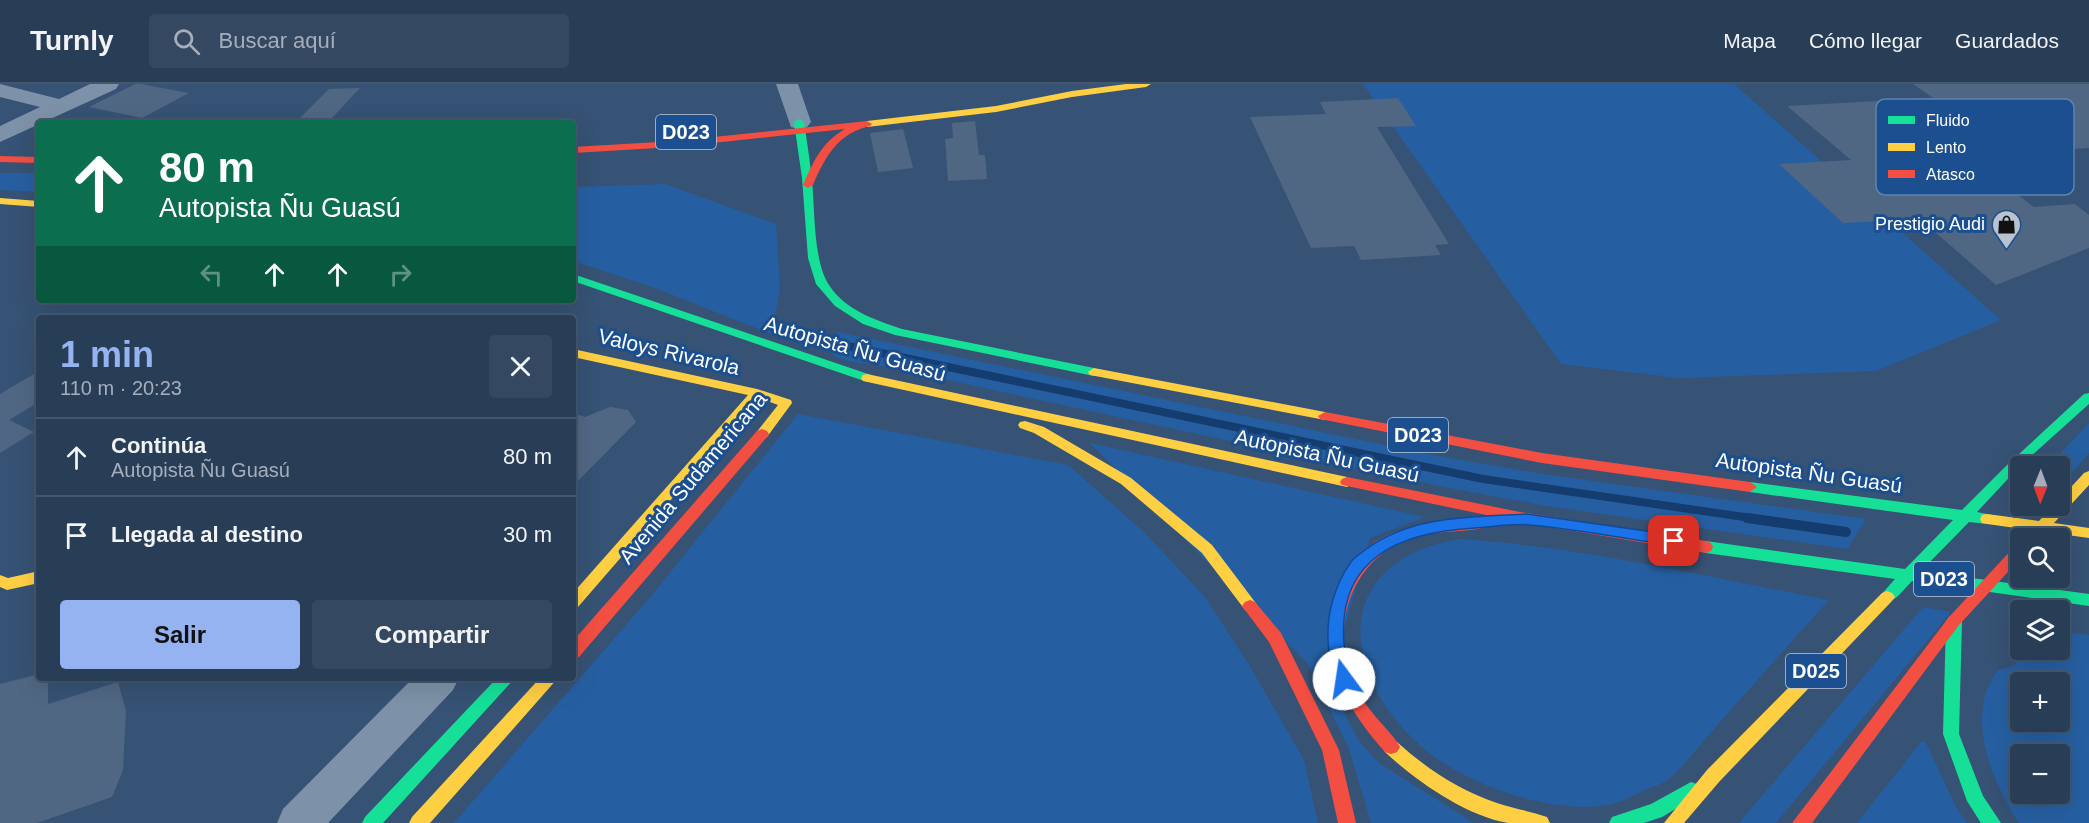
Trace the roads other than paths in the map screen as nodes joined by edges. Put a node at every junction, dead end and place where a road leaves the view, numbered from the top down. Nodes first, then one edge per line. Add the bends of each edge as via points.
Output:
1 (108, 84) edge
2 (787, 84) edge
3 (1146, 84) edge
4 (0, 90) edge
5 (1072, 94) junction
6 (61, 106) junction
7 (861, 125) junction
8 (800, 127) junction
9 (0, 135) edge
10 (576, 139) edge
11 (0, 145) edge
12 (36, 146) edge
13 (576, 150) edge
14 (0, 159) edge
15 (36, 160) edge
16 (808, 185) junction
17 (0, 201) edge
18 (36, 204) edge
19 (576, 279) edge
20 (576, 353) edge
21 (757, 393) junction
22 (944, 396) junction
23 (2089, 397) edge
24 (2089, 476) edge
25 (1527, 519) junction
26 (2040, 528) edge
27 (2089, 533) edge
28 (2010, 561) edge
29 (36, 578) edge
30 (0, 581) edge
31 (576, 600) edge
32 (2089, 600) edge
33 (1954, 621) junction
34 (576, 649) edge
35 (436, 681) edge
36 (505, 681) edge
37 (546, 681) edge
38 (465, 748) junction
39 (1713, 776) junction
40 (298, 823) edge
41 (371, 823) edge
42 (418, 823) edge
43 (1347, 823) edge
44 (1541, 823) edge
45 (1618, 823) edge
46 (1673, 823) edge
47 (1801, 823) edge
48 (1992, 823) edge

1 - 6 street
2 - 8 street
3 - 5 main road
4 - 6 street
5 - 7 main road via 996,109
5 - 8 main road via 992,99
6 - 9 street
7 - 8 main road
7 - 16 main road via 828,143
8 - 10 main road, D023
8 - 13 main road via 675,144
8 - 16 main road, D023
11 - 12 main road
14 - 15 main road
16 - 27 main road, Autopista Ñu Guasú / D023 via 814,259 826,293 868,320 936,340 1542,458
17 - 18 main road
19 - 22 main road, Autopista Ñu Guasú / D023 via 775,350 854,375
20 - 21 main road, Valoys Rivarola
21 - 31 main road, Avenida Sudamericana
21 - 34 main road, Avenida Sudamericana via 783,400 785,407
22 - 25 main road, Autopista Ñu Guasú / D023
22 - 43 main road via 1039,430 1126,481 1206,549 1275,638 1329,750
23 - 39 main road, D025 via 2010,470
24 - 26 main road
25 - 32 main road, Autopista Ñu Guasú / D023
25 - 44 main road via 1450,524 1384,544 1357,564 1344,586 1336,616 1336,645 1344,679 1374,728 1410,765 1458,798 1506,816
28 - 33 main road
29 - 30 main road via 7,584
33 - 47 main road
33 - 48 main road via 1951,734 1976,801
35 - 40 street
36 - 38 main road
37 - 38 main road
38 - 41 main road
38 - 42 main road
39 - 45 main road via 1656,811
39 - 46 main road, D025

